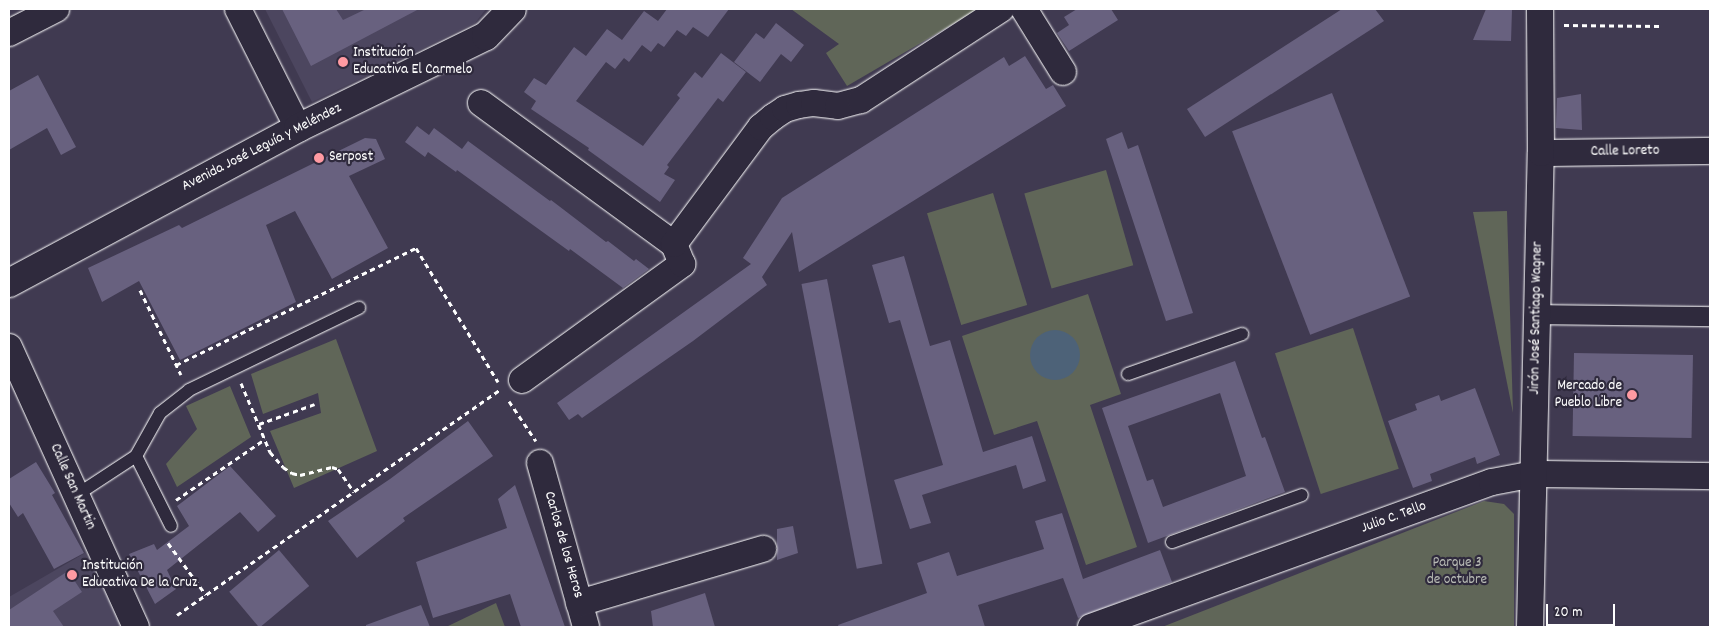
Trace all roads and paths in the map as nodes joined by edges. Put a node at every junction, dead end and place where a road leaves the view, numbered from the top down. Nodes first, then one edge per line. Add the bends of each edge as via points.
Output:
1 (56, 9) edge
2 (238, 9) edge
3 (512, 9) edge
4 (1001, 9) edge
5 (1024, 9) edge
6 (1540, 17) edge
7 (1659, 26) dead end
8 (9, 33) edge
9 (1063, 72) dead end
10 (481, 103) dead end
11 (298, 128) junction
12 (1710, 151) edge
13 (1541, 153) junction
14 (674, 244) junction
15 (9, 283) edge
16 (140, 290) dead end
17 (359, 308) dead end
18 (1538, 314) junction
19 (1710, 316) edge
20 (1242, 334) dead end
21 (9, 347) edge
22 (176, 365) junction
23 (234, 368) junction
24 (1128, 374) dead end
25 (512, 384) junction
26 (189, 390) junction
27 (315, 404) dead end
28 (259, 424) junction
29 (265, 439) junction
30 (136, 456) junction
31 (541, 468) joint
32 (1534, 474) junction
33 (1710, 476) edge
34 (354, 492) junction
35 (1302, 495) dead end
36 (75, 496) junction
37 (163, 509) junction
38 (171, 526) joint
39 (1172, 542) dead end
40 (763, 549) dead end
41 (206, 595) junction
42 (177, 614) dead end
43 (582, 615) edge
44 (1134, 620) edge
45 (136, 627) edge
46 (1091, 627) edge
47 (1530, 627) edge

1 - 8 street
2 - 11 street
3 - 11 street, Avenida José Leguía y Meléndez via 486,36
4 - 14 street via 861,100 838,106 799,105 773,117 761,127
5 - 9 street
6 - 7 path
6 - 13 street, Jirón José Santiago Wagner
10 - 14 street
11 - 15 street, Avenida José Leguía y Meléndez
12 - 13 street, Calle Loreto
13 - 18 street, Jirón José Santiago Wagner
14 - 25 street via 682,264
16 - 22 path
17 - 23 lane
18 - 19 street
18 - 32 street, Jirón José Santiago Wagner
20 - 24 lane
21 - 36 street, Calle San Martin
22 - 25 path via 416,248
22 - 26 path
23 - 26 lane
23 - 28 path
25 - 31 path via 548,461
25 - 34 path
26 - 30 lane via 160,413
27 - 28 path
28 - 29 path
29 - 34 path via 270,452 292,474 332,467 338,469
29 - 37 path
30 - 36 lane
30 - 37 lane
31 - 43 street, Carlos de los Heros
32 - 33 street, Julio C. Tello
32 - 44 street, Julio C. Tello via 1492,482
32 - 47 street, Jirón José Santiago Wagner
34 - 41 path
35 - 39 lane
36 - 45 street, Calle San Martin
37 - 38 lane
38 - 41 path via 162,535
40 - 43 street
41 - 42 path
44 - 46 street, Julio C. Tello

